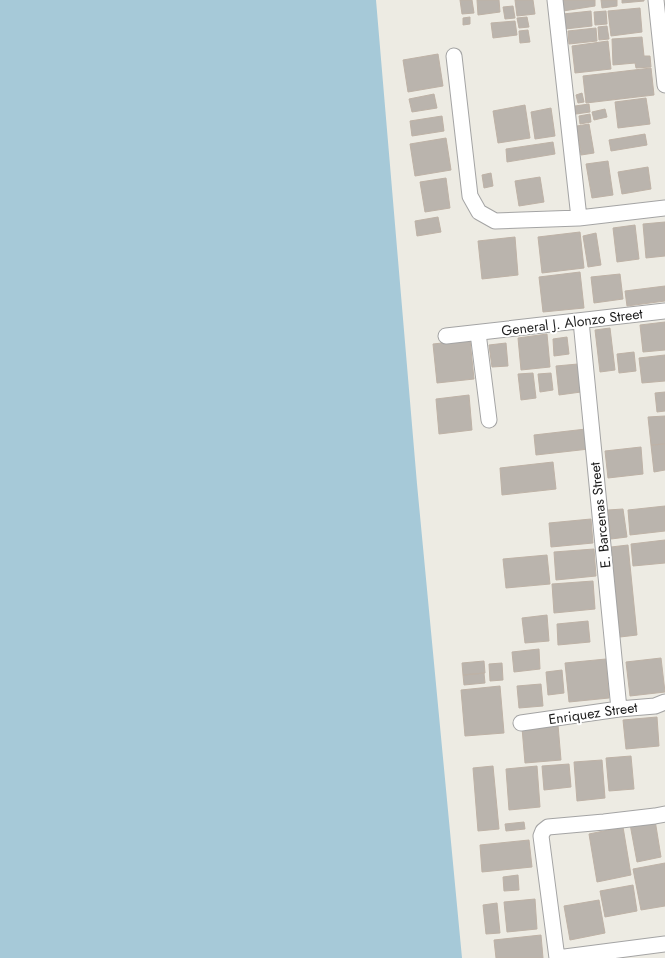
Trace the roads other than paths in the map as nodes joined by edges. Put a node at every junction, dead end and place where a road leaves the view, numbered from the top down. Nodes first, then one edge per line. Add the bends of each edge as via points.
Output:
1 (555, 0) edge
2 (656, 0) edge
3 (454, 56) dead end
4 (665, 84) edge
5 (665, 208) edge
6 (579, 218) junction
7 (665, 311) edge
8 (581, 321) junction
9 (478, 332) junction
10 (446, 336) dead end
11 (489, 420) dead end
12 (665, 702) edge
13 (619, 709) junction
14 (521, 723) dead end
15 (665, 814) edge
16 (665, 944) edge
17 (557, 958) edge

1 - 6 street
2 - 4 street
3 - 6 street via 470,196 479,212 495,221
5 - 6 street
7 - 8 street, General J. Alonzo Street
8 - 9 street, General J. Alonzo Street
8 - 13 street, E. Barcenas Street
9 - 10 street, General J. Alonzo Street
9 - 11 street
12 - 13 street, Enriquez Street via 655,706
13 - 14 street, Enriquez Street
15 - 17 street via 548,827 543,831 541,836
16 - 17 street

